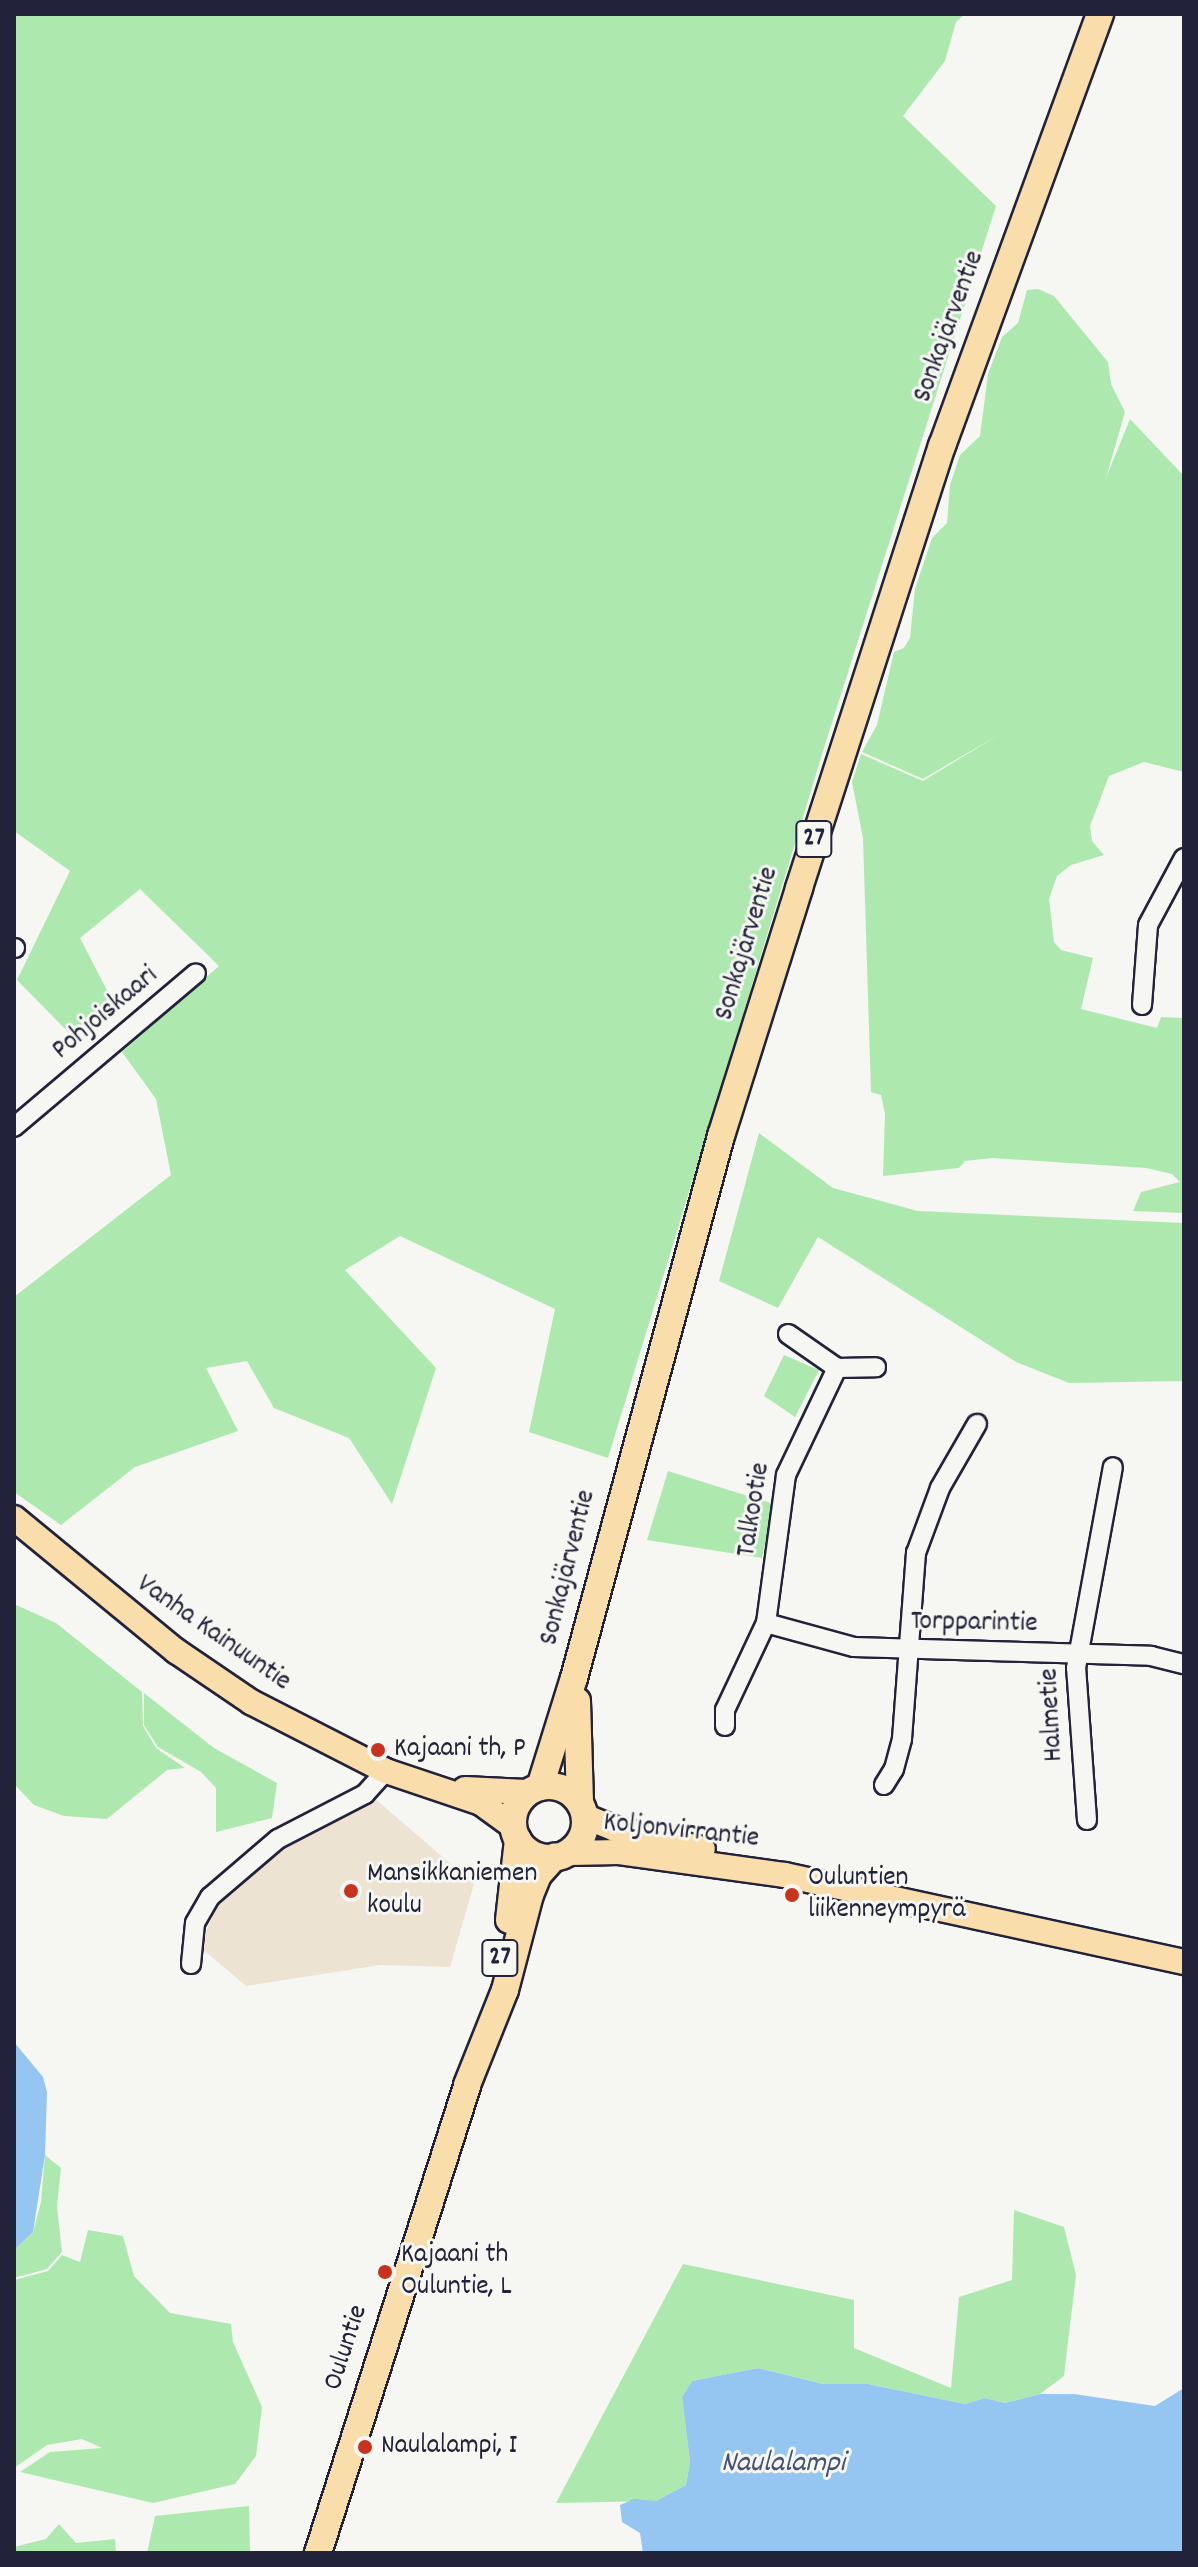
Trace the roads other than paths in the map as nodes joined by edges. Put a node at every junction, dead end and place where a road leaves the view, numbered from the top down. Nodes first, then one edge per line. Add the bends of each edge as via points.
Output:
1 (1100, 14) edge
2 (1184, 858) edge
3 (196, 973) dead end
4 (1142, 1005) dead end
5 (14, 1127) edge
6 (788, 1334) dead end
7 (876, 1367) dead end
8 (837, 1368) junction
9 (977, 1424) dead end
10 (1113, 1467) dead end
11 (14, 1518) edge
12 (766, 1623) junction
13 (909, 1651) junction
14 (1077, 1654) junction
15 (1184, 1664) edge
16 (574, 1678) junction
17 (725, 1726) dead end
18 (386, 1771) junction
19 (884, 1785) dead end
20 (440, 1788) junction
21 (533, 1789) junction
22 (583, 1809) junction
23 (1087, 1820) dead end
24 (514, 1832) junction
25 (562, 1855) junction
26 (785, 1875) junction
27 (1184, 1962) edge
28 (191, 1964) dead end
29 (471, 2073) junction
30 (318, 2553) edge

1 - 16 highway, Sonkajärventie / 27 via 942,446 803,873 721,1136
2 - 4 street via 1148,925
3 - 5 street, Pohjoiskaari
6 - 8 street
7 - 8 street
8 - 12 street, Talkootie via 786,1475
9 - 13 street via 922,1531 913,1571
10 - 14 street, Halmetie
11 - 18 main road, Vanha Kainuuntie via 176,1651 251,1702
12 - 13 street, Torpparintie via 823,1642
12 - 17 street, Talkootie via 725,1710
13 - 14 street, Torpparintie
13 - 19 street via 902,1739
14 - 15 street, Torpparintie via 1151,1656
14 - 23 street, Halmetie
16 - 21 highway, Sonkajärventie / 27
16 - 22 highway, Sonkajärventie / 27
18 - 20 main road, Vanha Kainuuntie
18 - 28 street via 373,1789 278,1839 220,1886 195,1923
20 - 21 main road, Vanha Kainuuntie
20 - 24 main road, Vanha Kainuuntie via 502,1814
21 - 22 highway via 561,1789
21 - 24 highway
22 - 25 highway via 580,1843
22 - 26 main road, Koljonvirrantie
24 - 25 highway via 527,1850
24 - 29 highway, Ouluntie / 27 via 506,1938
25 - 26 main road, Koljonvirrantie via 619,1852
25 - 29 highway, Ouluntie / 27 via 538,1875 505,1990
26 - 27 main road, Koljonvirrantie
29 - 30 highway, Ouluntie / 27

